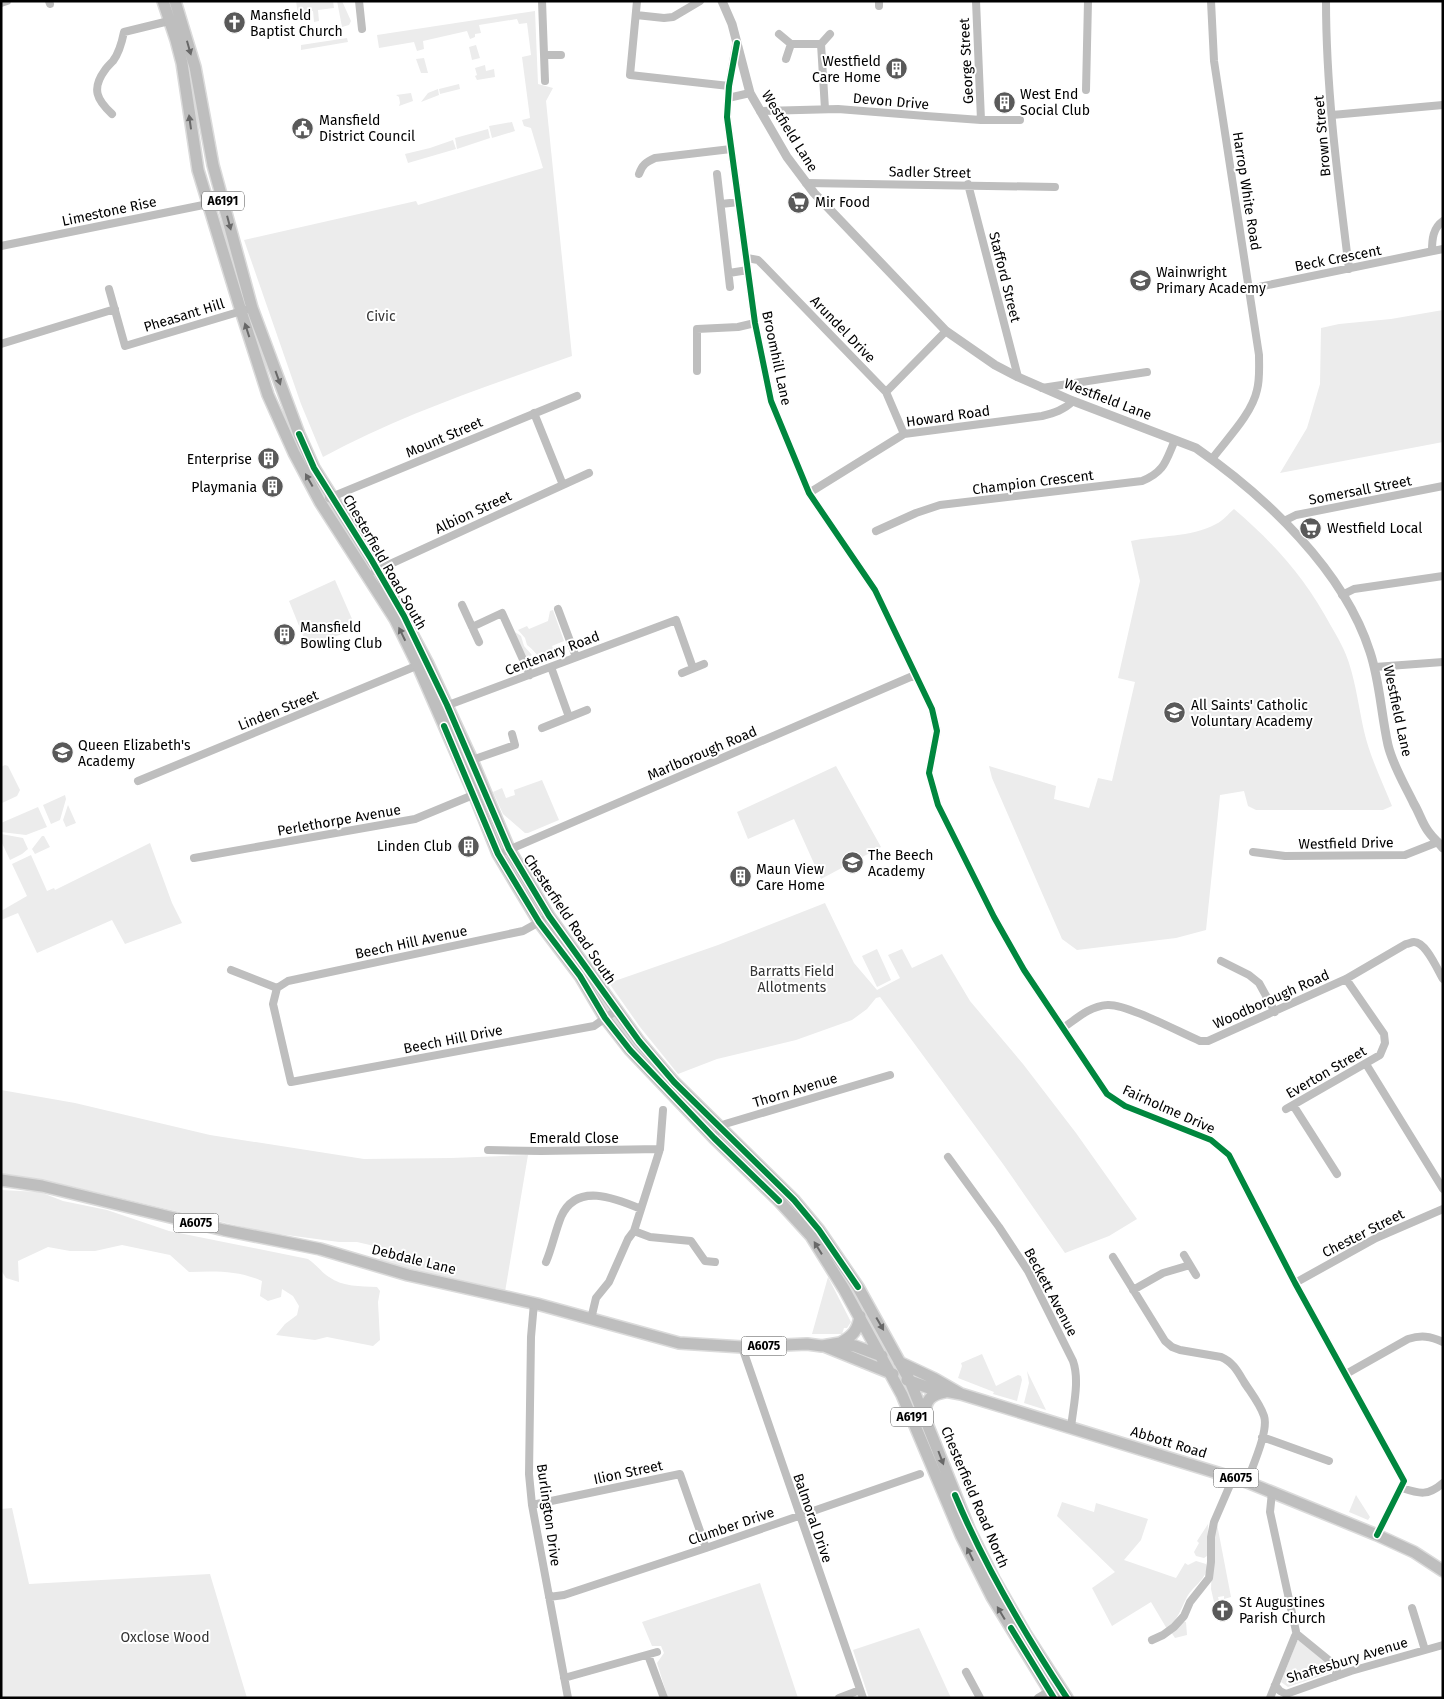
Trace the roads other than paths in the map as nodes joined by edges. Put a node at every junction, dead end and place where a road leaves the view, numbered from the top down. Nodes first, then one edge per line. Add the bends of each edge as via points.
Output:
1 (7, 1) edge
2 (163, 1) edge
3 (175, 1) edge
4 (359, 1) edge
5 (542, 1) edge
6 (638, 1) edge
7 (700, 1) edge
8 (722, 1) edge
9 (976, 1) edge
10 (1088, 1) edge
11 (1211, 1) edge
12 (1326, 1) edge
13 (1, 2) edge
14 (636, 15) junction
15 (170, 20) junction
16 (362, 29) dead end
17 (779, 34) dead end
18 (830, 34) dead end
19 (737, 43) junction
20 (792, 44) junction
21 (821, 44) junction
22 (544, 55) junction
23 (561, 55) dead end
24 (786, 59) dead end
25 (545, 81) dead end
26 (729, 86) junction
27 (1086, 90) dead end
28 (750, 93) junction
29 (728, 98) junction
30 (1443, 104) edge
31 (825, 109) junction
32 (760, 112) junction
33 (112, 114) dead end
34 (1332, 115) junction
35 (981, 120) junction
36 (1020, 120) dead end
37 (731, 149) junction
38 (639, 174) dead end
39 (717, 174) dead end
40 (806, 183) junction
41 (968, 184) junction
42 (1055, 187) dead end
43 (223, 201) junction
44 (739, 202) junction
45 (208, 204) junction
46 (721, 204) junction
47 (1443, 221) edge
48 (1, 246) edge
49 (1443, 249) edge
50 (1432, 251) junction
51 (747, 258) junction
52 (1349, 269) junction
53 (748, 270) junction
54 (729, 273) junction
55 (730, 287) dead end
56 (1249, 288) junction
57 (109, 289) dead end
58 (115, 310) junction
59 (246, 310) junction
60 (755, 323) junction
61 (946, 331) junction
62 (1, 335) edge
63 (2, 344) edge
64 (697, 371) dead end
65 (1147, 372) dead end
66 (1018, 377) junction
67 (1042, 388) junction
68 (886, 392) junction
69 (577, 396) dead end
70 (1073, 401) junction
71 (534, 413) junction
72 (904, 434) junction
73 (1175, 440) junction
74 (1212, 460) junction
75 (589, 473) dead end
76 (563, 485) junction
77 (1443, 486) edge
78 (809, 493) junction
79 (333, 497) junction
80 (320, 502) junction
81 (1284, 521) junction
82 (876, 531) dead end
83 (373, 573) junction
84 (1443, 576) edge
85 (1342, 595) junction
86 (462, 604) dead end
87 (558, 609) dead end
88 (472, 627) junction
89 (479, 642) dead end
90 (576, 657) junction
91 (1443, 662) edge
92 (422, 664) junction
93 (704, 664) dead end
94 (551, 667) junction
95 (1375, 667) junction
96 (693, 668) junction
97 (682, 673) dead end
98 (530, 675) junction
99 (915, 675) junction
100 (442, 707) junction
101 (587, 710) dead end
102 (570, 717) junction
103 (542, 728) dead end
104 (512, 734) dead end
105 (472, 760) junction
106 (138, 781) dead end
107 (479, 792) junction
108 (1440, 845) edge
109 (504, 852) junction
110 (1253, 852) dead end
111 (194, 858) dead end
112 (544, 919) junction
113 (1221, 961) dead end
114 (231, 970) dead end
115 (1346, 979) junction
116 (1443, 979) edge
117 (277, 988) junction
118 (617, 1010) junction
119 (1275, 1012) junction
120 (605, 1018) junction
121 (1063, 1028) junction
122 (1366, 1064) junction
123 (890, 1075) dead end
124 (663, 1110) dead end
125 (721, 1129) junction
126 (714, 1138) junction
127 (660, 1149) junction
128 (488, 1150) dead end
129 (948, 1158) dead end
130 (1337, 1174) dead end
131 (1, 1180) edge
132 (1443, 1189) edge
133 (641, 1208) junction
134 (1443, 1209) edge
135 (634, 1231) junction
136 (1184, 1255) dead end
137 (1113, 1257) dead end
138 (546, 1262) dead end
139 (715, 1262) dead end
140 (1190, 1265) junction
141 (1196, 1275) dead end
142 (1295, 1283) junction
143 (1133, 1290) junction
144 (534, 1303) junction
145 (860, 1316) junction
146 (591, 1318) junction
147 (1443, 1342) edge
148 (840, 1343) junction
149 (742, 1346) junction
150 (822, 1346) junction
151 (880, 1355) junction
152 (900, 1363) junction
153 (890, 1373) junction
154 (1346, 1374) junction
155 (910, 1381) junction
156 (946, 1392) junction
157 (961, 1394) junction
158 (926, 1421) junction
159 (1071, 1428) junction
160 (1262, 1437) junction
161 (1329, 1461) dead end
162 (920, 1474) dead end
163 (1233, 1478) junction
164 (1247, 1482) junction
165 (1443, 1482) edge
166 (1402, 1488) junction
167 (1272, 1492) junction
168 (532, 1505) junction
169 (799, 1516) junction
170 (1377, 1535) junction
171 (706, 1548) junction
172 (1443, 1572) edge
173 (549, 1597) junction
174 (1412, 1608) dead end
175 (1297, 1636) junction
176 (1152, 1640) dead end
177 (1443, 1645) edge
178 (1425, 1650) junction
179 (657, 1652) dead end
180 (648, 1655) junction
181 (966, 1672) dead end
182 (1335, 1677) junction
183 (564, 1678) junction
184 (1275, 1685) junction
185 (1054, 1691) edge
186 (862, 1694) edge
187 (568, 1698) edge
188 (664, 1698) edge
189 (839, 1698) edge
190 (980, 1698) edge
191 (1038, 1698) edge
192 (1067, 1698) edge
193 (1270, 1698) edge

1 - 13 street
2 - 15 main road, Chesterfield Road South / A6191
3 -> 43 main road, Chesterfield Road South / A6191 via 195,67 208,142
4 - 16 street
5 - 22 street
6 - 14 street
7 - 14 street via 672,17
8 - 19 street, Westfield Lane
9 - 35 street, George Street
10 - 27 street
11 - 56 street, Harrop White Road via 1214,61
12 - 34 street, Brown Street
14 - 26 street via 630,75
15 - 33 street via 124,32 118,52 97,89 97,98
45 -> 15 main road, Chesterfield Road South / A6191 via 198,170 182,63
17 - 20 street
18 - 21 street
19 - 26 street, Broomhill Lane
19 - 28 street, Westfield Lane
20 - 21 street
20 - 24 street
21 - 31 street
22 - 23 street
22 - 25 street
26 - 29 street, Broomhill Lane
28 - 29 street
28 - 32 street, Westfield Lane
29 - 37 street, Broomhill Lane
30 - 34 street
31 - 32 street, Devon Drive
31 - 35 street, Devon Drive
32 - 40 street, Westfield Lane
34 - 52 street, Brown Street
35 - 36 street, Devon Drive
37 - 38 street via 655,158 646,162
37 - 44 street, Broomhill Lane
39 - 46 street
40 - 41 street, Sadler Street
40 - 61 street, Westfield Lane
41 - 42 street, Sadler Street
41 - 66 street, Stafford Street
43 - 45 street, Limestone Rise
43 -> 59 main road, Chesterfield Road South / A6191
44 - 46 street
44 - 51 street, Broomhill Lane
45 - 48 street, Limestone Rise
45 - 59 main road, Chesterfield Road South / A6191
46 - 54 street
47 - 50 street via 1436,227
49 - 50 street, Beck Crescent
50 - 52 street, Beck Crescent
51 - 53 street, Broomhill Lane
51 - 68 street, Arundel Drive via 758,260
52 - 56 street, Beck Crescent
53 - 54 street
53 - 60 street, Broomhill Lane
54 - 55 street
56 - 74 street, Harrop White Road via 1259,355 1257,392 1247,412
57 - 58 street
58 - 59 street, Pheasant Hill via 125,346
58 - 63 street
59 -> 79 main road, Chesterfield Road South / A6191 via 314,468
80 -> 59 main road, Chesterfield Road South / A6191 via 268,395
60 - 64 street via 697,329
60 - 78 street, Broomhill Lane via 771,400
61 - 66 street, Westfield Lane
61 - 68 street
62 - 63 street
65 - 67 street
66 - 67 street, Westfield Lane
67 - 70 street, Westfield Lane
68 - 72 street, Arundel Drive
69 - 71 street, Mount Street
70 - 72 street, Howard Road via 1068,407 1042,416
70 - 73 street, Westfield Lane
71 - 76 street
71 - 79 street, Mount Street
72 - 78 street, Howard Road
73 - 74 street, Westfield Lane via 1196,448
73 - 82 street, Champion Crescent via 1162,468 1155,476 1142,481 940,505
74 - 81 street, Westfield Lane
75 - 76 street, Albion Street
76 - 83 street, Albion Street
77 - 81 street, Somersall Street via 1296,515
78 - 99 street, Broomhill Lane via 826,526 871,592
79 - 80 street, Mount Street
79 - 83 main road, Chesterfield Road South / A6191
80 - 83 main road, Chesterfield Road South / A6191
81 - 85 street, Westfield Lane via 1311,551
83 - 92 main road, Chesterfield Road South / A6191
84 - 85 street via 1354,589
85 - 95 street, Westfield Lane via 1362,632
86 - 88 street
87 - 90 street
88 - 89 street
88 - 98 street via 502,613
90 - 94 street, Centenary Road
90 - 96 street, Centenary Road via 676,620
91 - 95 street
92 - 100 main road, Chesterfield Road South / A6191
92 - 106 street, Linden Street
93 - 96 street
94 - 98 street, Centenary Road
94 - 102 street
95 - 108 street, Westfield Lane via 1388,746 1396,768 1428,831
96 - 97 street
98 - 100 street, Centenary Road
99 - 109 street, Marlborough Road
99 - 121 street, Fairholme Drive via 932,709 937,731 929,773 938,805 994,917 1024,970
100 - 105 main road, Chesterfield Road South / A6191
100 - 107 main road, Chesterfield Road South / A6191
101 - 102 street
102 - 103 street
104 - 105 street via 515,745
105 - 107 main road, Chesterfield Road South / A6191
107 - 109 main road, Chesterfield Road South / A6191
107 - 111 street, Perlethorpe Avenue via 416,819
108 - 110 street, Westfield Drive via 1405,855 1285,856
109 - 112 main road, Chesterfield Road South / A6191
112 - 117 street, Beech Hill Avenue via 523,931 288,981
112 - 118 main road, Chesterfield Road South / A6191
112 - 120 main road, Chesterfield Road South / A6191
113 - 119 street via 1258,983
114 - 117 street
115 - 116 street, Woodborough Road via 1415,942 1427,951
115 - 119 street, Woodborough Road
115 - 122 street, Everton Street via 1384,1034 1380,1055
117 - 120 street, Beech Hill Drive via 274,1004 290,1082 594,1026
118 - 120 street, Beech Hill Drive
118 - 125 main road, Chesterfield Road South / A6191 via 674,1082
119 - 121 street, Woodborough Road via 1208,1041 1200,1041 1122,1006 1107,1005 1090,1010
120 - 126 main road, Chesterfield Road South / A6191 via 630,1050
121 - 142 street, Fairholme Drive via 1107,1094 1126,1106 1211,1140 1229,1155
122 - 130 street, Everton Street via 1289,1107
122 - 132 street
123 - 125 street, Thorn Avenue via 726,1124
124 - 127 street
125 - 126 street, Thorn Avenue
125 -> 152 main road, Chesterfield Road South / A6191 via 794,1200 819,1230 858,1287
145 -> 126 main road, Chesterfield Road South / A6191 via 811,1236
127 - 128 street, Emerald Close
127 - 133 street
129 - 159 street, Beckett Avenue via 1028,1271 1073,1361 1076,1378
131 - 144 main road, Debdale Lane / A6075 via 42,1186 224,1230 320,1249 408,1275
133 - 135 street
133 - 138 street via 603,1196 585,1196 562,1216 558,1241
134 - 142 street, Chester Street via 1376,1238
135 - 139 street via 650,1237 691,1241 705,1261
135 - 146 street via 609,1282 596,1298
136 - 140 street
137 - 143 street
140 - 141 street
140 - 143 street via 1163,1274
142 - 154 street, Fairholme Drive
143 - 160 street via 1172,1348 1228,1360 1264,1415
144 - 146 main road, Debdale Lane / A6075
144 - 168 street, Burlington Drive via 528,1474
145 - 148 main road via 853,1335
145 - 151 main road, Chesterfield Road South / A6191
146 - 149 main road, Debdale Lane / A6075 via 679,1343
147 - 154 street via 1430,1336 1408,1339
148 - 150 main road, Debdale Lane / A6075
148 - 151 main road, Debdale Lane / A6075
149 - 150 main road, Debdale Lane / A6075
149 - 169 street, Balmoral Drive
150 - 153 main road, Debdale Lane / A6075
151 - 152 main road, A6075
151 - 153 main road, Chesterfield Road South / A6191
152 - 155 main road, Chesterfield Road South / A6191
152 - 157 main road, Abbott Road / A6075
153 - 155 main road, A6075
185 -> 153 main road, Chesterfield Road North / A6191 via 992,1597 961,1535
154 - 166 street, Fairholme Drive via 1404,1481
155 - 156 main road, Abbott Road / A6075
155 - 158 main road, Chesterfield Road North / A6191
156 - 157 main road, Abbott Road / A6075
156 - 158 main road via 929,1399
157 - 159 main road, Abbott Road / A6075
158 -> 185 main road, Chesterfield Road North / A6191 via 970,1531
159 - 163 main road, Abbott Road / A6075
160 - 161 street
160 - 164 street
162 - 169 street, Clumber Drive
163 - 164 main road, Abbott Road / A6075
163 - 176 street via 1214,1522 1209,1578 1174,1627
164 - 167 main road, Abbott Road / A6075
165 - 166 street via 1428,1492
166 - 170 street
167 - 170 main road, Abbott Road / A6075
167 - 175 street via 1270,1512
168 - 171 street, Ilion Street via 680,1474
168 - 173 street, Burlington Drive
169 - 171 street, Clumber Drive
169 - 186 street, Balmoral Drive
170 - 172 main road, Abbott Road / A6075 via 1414,1552
171 - 173 street, Clumber Drive
173 - 183 street, Burlington Drive
174 - 178 street
175 - 182 street via 1336,1666
175 - 184 street
177 - 178 street, Shaftesbury Avenue
178 - 182 street, Shaftesbury Avenue
179 - 180 street
180 - 183 street
180 - 188 street
181 - 190 street
182 - 184 street, Shaftesbury Avenue via 1286,1694
183 - 187 street, Burlington Drive
184 - 193 street, Shaftesbury Avenue
185 - 191 street
185 - 192 main road, Chesterfield Road North / A6191
186 - 189 street

